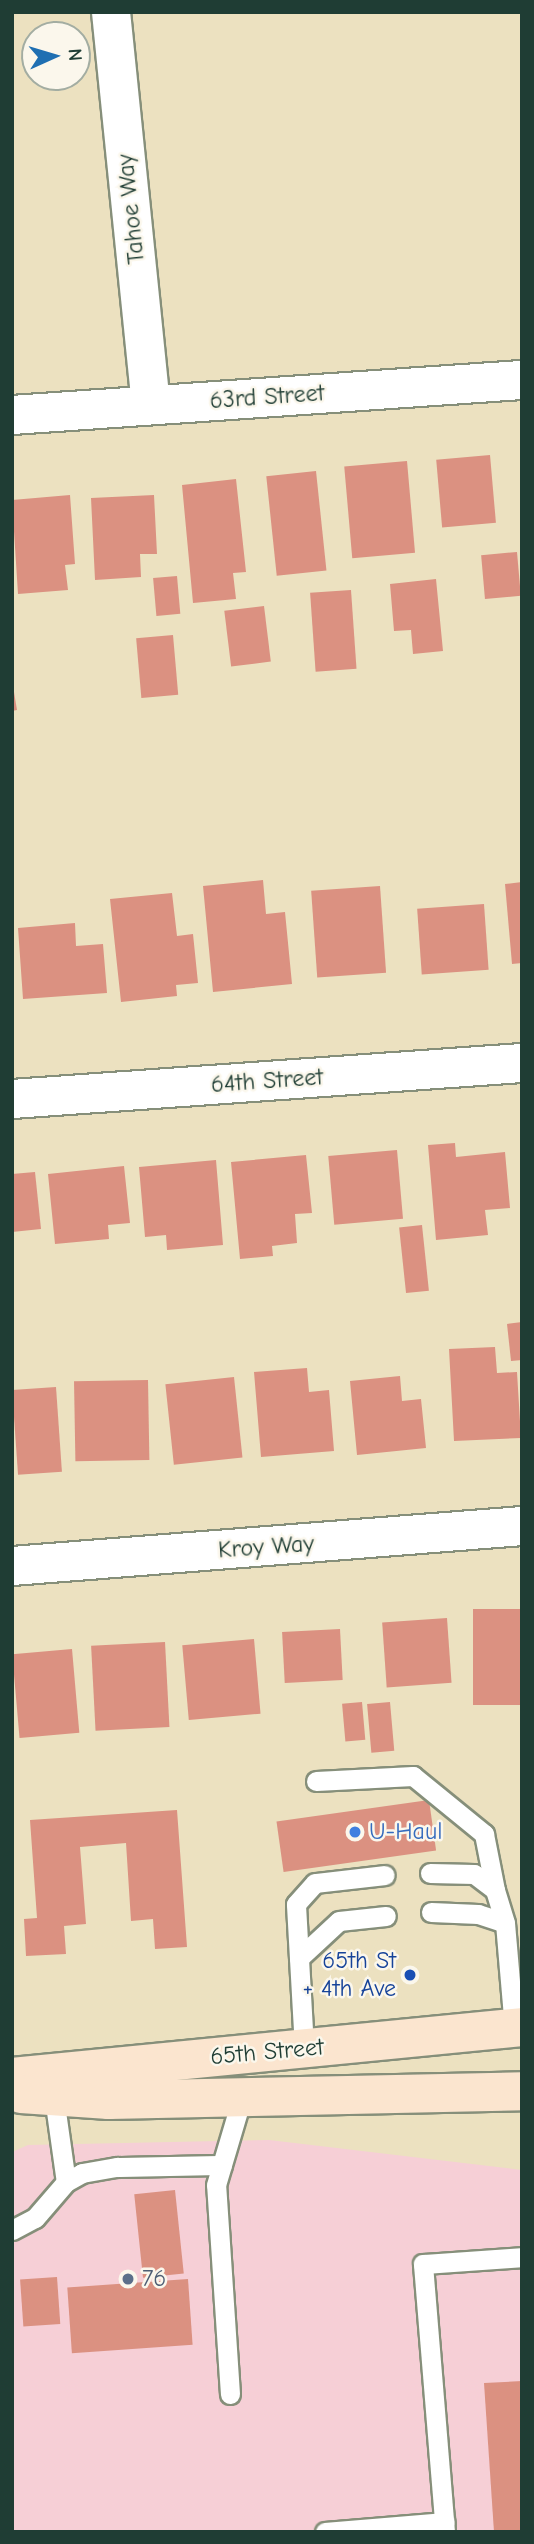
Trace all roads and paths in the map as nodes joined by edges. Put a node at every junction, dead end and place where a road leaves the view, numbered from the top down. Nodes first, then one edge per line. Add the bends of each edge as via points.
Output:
1 (111, 12) edge
2 (522, 380) edge
3 (151, 405) junction
4 (12, 415) edge
5 (522, 1063) edge
6 (12, 1099) edge
7 (521, 1526) edge
8 (12, 1566) edge
9 (316, 1782) dead end
10 (430, 1873) dead end
11 (385, 1875) dead end
12 (495, 1890) junction
13 (431, 1912) dead end
14 (386, 1916) dead end
15 (505, 1923) junction
16 (299, 1958) junction
17 (518, 2027) edge
18 (304, 2048) junction
19 (12, 2077) edge
20 (52, 2085) junction
21 (522, 2091) edge
22 (12, 2093) edge
23 (242, 2097) junction
24 (222, 2165) junction
25 (66, 2182) junction
26 (12, 2230) edge
27 (522, 2257) edge
28 (230, 2394) dead end
29 (445, 2527) edge
30 (325, 2532) edge

1 - 3 street, Tahoe Way
2 - 3 street, 63rd Street
3 - 4 street, 63rd Street
5 - 6 street, 64th Street
7 - 8 street, Kroy Way
9 - 12 lane via 413,1776 484,1833
10 - 12 lane via 474,1874
11 - 16 lane via 315,1883 296,1904
12 - 15 lane
13 - 15 lane via 478,1914
14 - 16 lane via 339,1921
15 - 17 lane
16 - 18 lane
17 - 18 main road, 65th Street
18 - 20 main road, 65th Street
19 - 20 main road, 65th Street
20 - 22 main road, 65th Street
20 - 23 main road, 65th Street via 109,2100
20 - 25 lane
21 - 23 main road, 65th Street
23 - 24 lane
24 - 25 lane via 117,2166 82,2173
24 - 28 lane via 216,2185
25 - 26 lane via 35,2218
27 - 29 lane via 422,2264
29 - 30 lane

